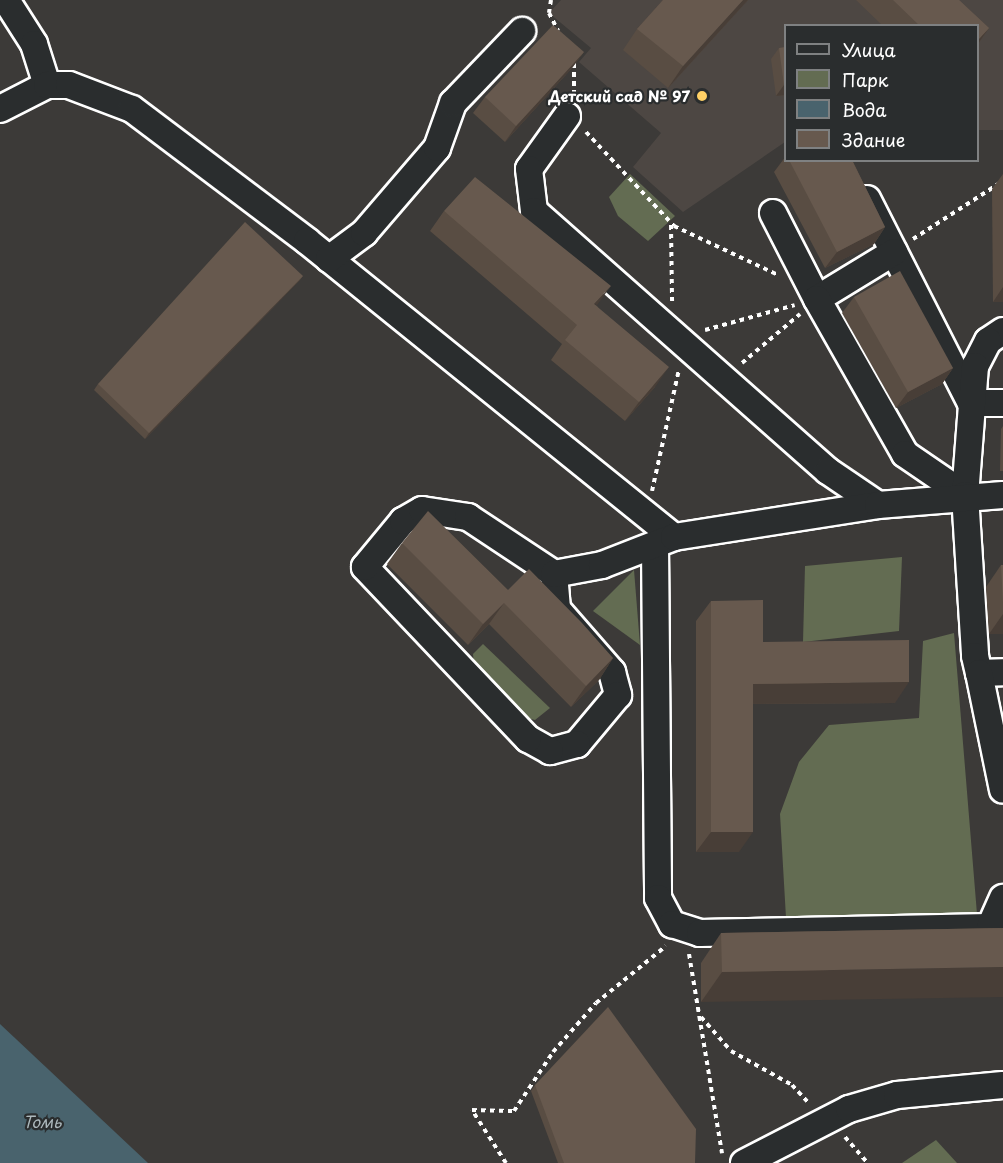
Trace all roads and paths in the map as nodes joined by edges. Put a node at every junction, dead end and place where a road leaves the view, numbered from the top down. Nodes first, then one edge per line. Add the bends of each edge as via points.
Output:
1 (6, 0) edge
2 (551, 0) edge
3 (522, 31) dead end
4 (563, 40) edge
5 (572, 59) edge
6 (46, 85) junction
7 (0, 109) edge
8 (570, 110) junction
9 (855, 174) edge
10 (1003, 181) edge
11 (773, 213) dead end
12 (671, 224) junction
13 (894, 252) junction
14 (329, 259) junction
15 (817, 299) junction
16 (1003, 330) edge
17 (673, 336) junction
18 (726, 383) junction
19 (971, 402) junction
20 (1003, 403) edge
21 (965, 495) junction
22 (1003, 495) edge
23 (878, 505) junction
24 (647, 515) junction
25 (664, 541) junction
26 (554, 573) junction
27 (991, 673) edge
28 (1002, 781) edge
29 (1003, 898) edge
30 (997, 927) edge
31 (685, 932) junction
32 (699, 1016) junction
33 (1003, 1085) edge
34 (826, 1120) junction
35 (506, 1163) edge
36 (724, 1163) edge
37 (744, 1163) edge
38 (868, 1163) edge

1 - 6 street via 34,44
2 - 4 path via 549,13
3 - 14 street via 453,103 437,148 364,233
5 - 8 path via 577,68
6 - 7 street
6 - 14 street via 69,85 132,109
8 - 12 path via 592,143
8 - 17 street via 529,169 534,211
9 - 13 street
10 - 13 path
11 - 15 street
12 - 15 path via 770,270
12 - 17 path
13 - 15 street
13 - 19 street
14 - 24 street
15 - 17 path
15 - 18 path
15 - 21 street via 905,454
16 - 19 street via 980,354
17 - 18 street
17 - 24 path via 681,363
18 - 23 street via 828,471
19 - 20 street
19 - 21 street
21 - 22 street
21 - 23 street
21 - 27 street via 970,625
23 - 25 street
24 - 25 street
25 - 26 street via 602,565
25 - 31 street via 658,898 664,913
26 - 26 street via 468,517 434,510 404,521 365,567 528,739 550,751 577,744 618,695 612,672 557,609
27 - 28 street
29 - 30 street
30 - 31 street
31 - 32 path
31 - 35 path via 596,1003 553,1052 514,1111 472,1110
32 - 34 path via 731,1051 792,1085
32 - 36 path
33 - 34 street via 897,1095
34 - 37 street
34 - 38 path

